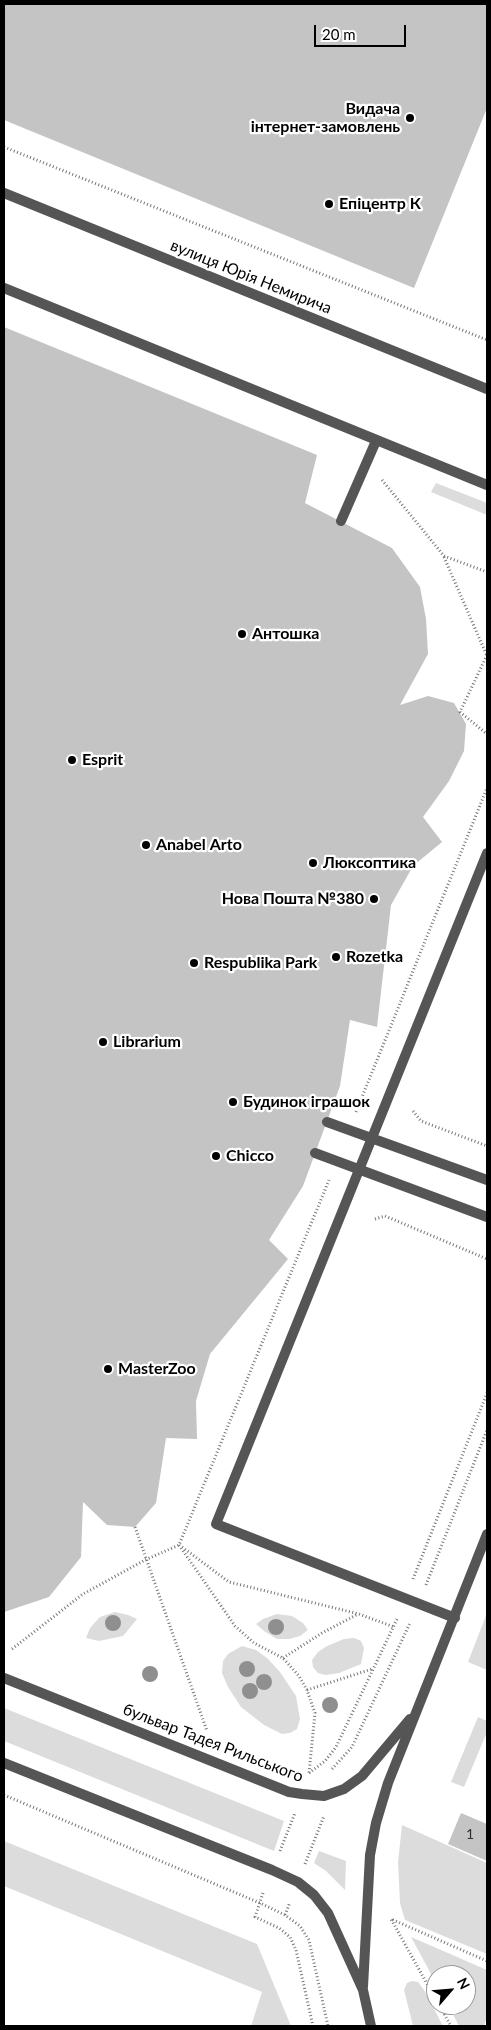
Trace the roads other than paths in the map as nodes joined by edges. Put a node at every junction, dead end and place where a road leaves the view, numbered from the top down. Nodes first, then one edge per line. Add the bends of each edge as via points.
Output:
1 (4, 193) edge
2 (4, 288) edge
3 (487, 389) edge
4 (376, 441) junction
5 (487, 485) edge
6 (341, 522) dead end
7 (487, 853) edge
8 (327, 1122) dead end
9 (372, 1139) junction
10 (315, 1153) dead end
11 (359, 1170) junction
12 (487, 1180) edge
13 (487, 1217) edge
14 (487, 1534) edge
15 (455, 1618) junction
16 (4, 1678) edge
17 (415, 1713) junction
18 (4, 1763) edge
19 (363, 1990) junction
20 (371, 2026) edge

1 - 3 street, вулиця Юрія Немирича
2 - 4 street
4 - 5 street
4 - 6 street
7 - 9 street
8 - 9 street
9 - 11 street
9 - 12 street
10 - 11 street
11 - 13 street
11 - 15 street via 216,1524
14 - 15 street
15 - 17 street
16 - 17 street, бульвар Тадея Рильського via 289,1792 324,1796 344,1789 362,1776
17 - 19 street via 376,1823 370,1855
18 - 19 street via 298,1882 328,1913
19 - 20 street

